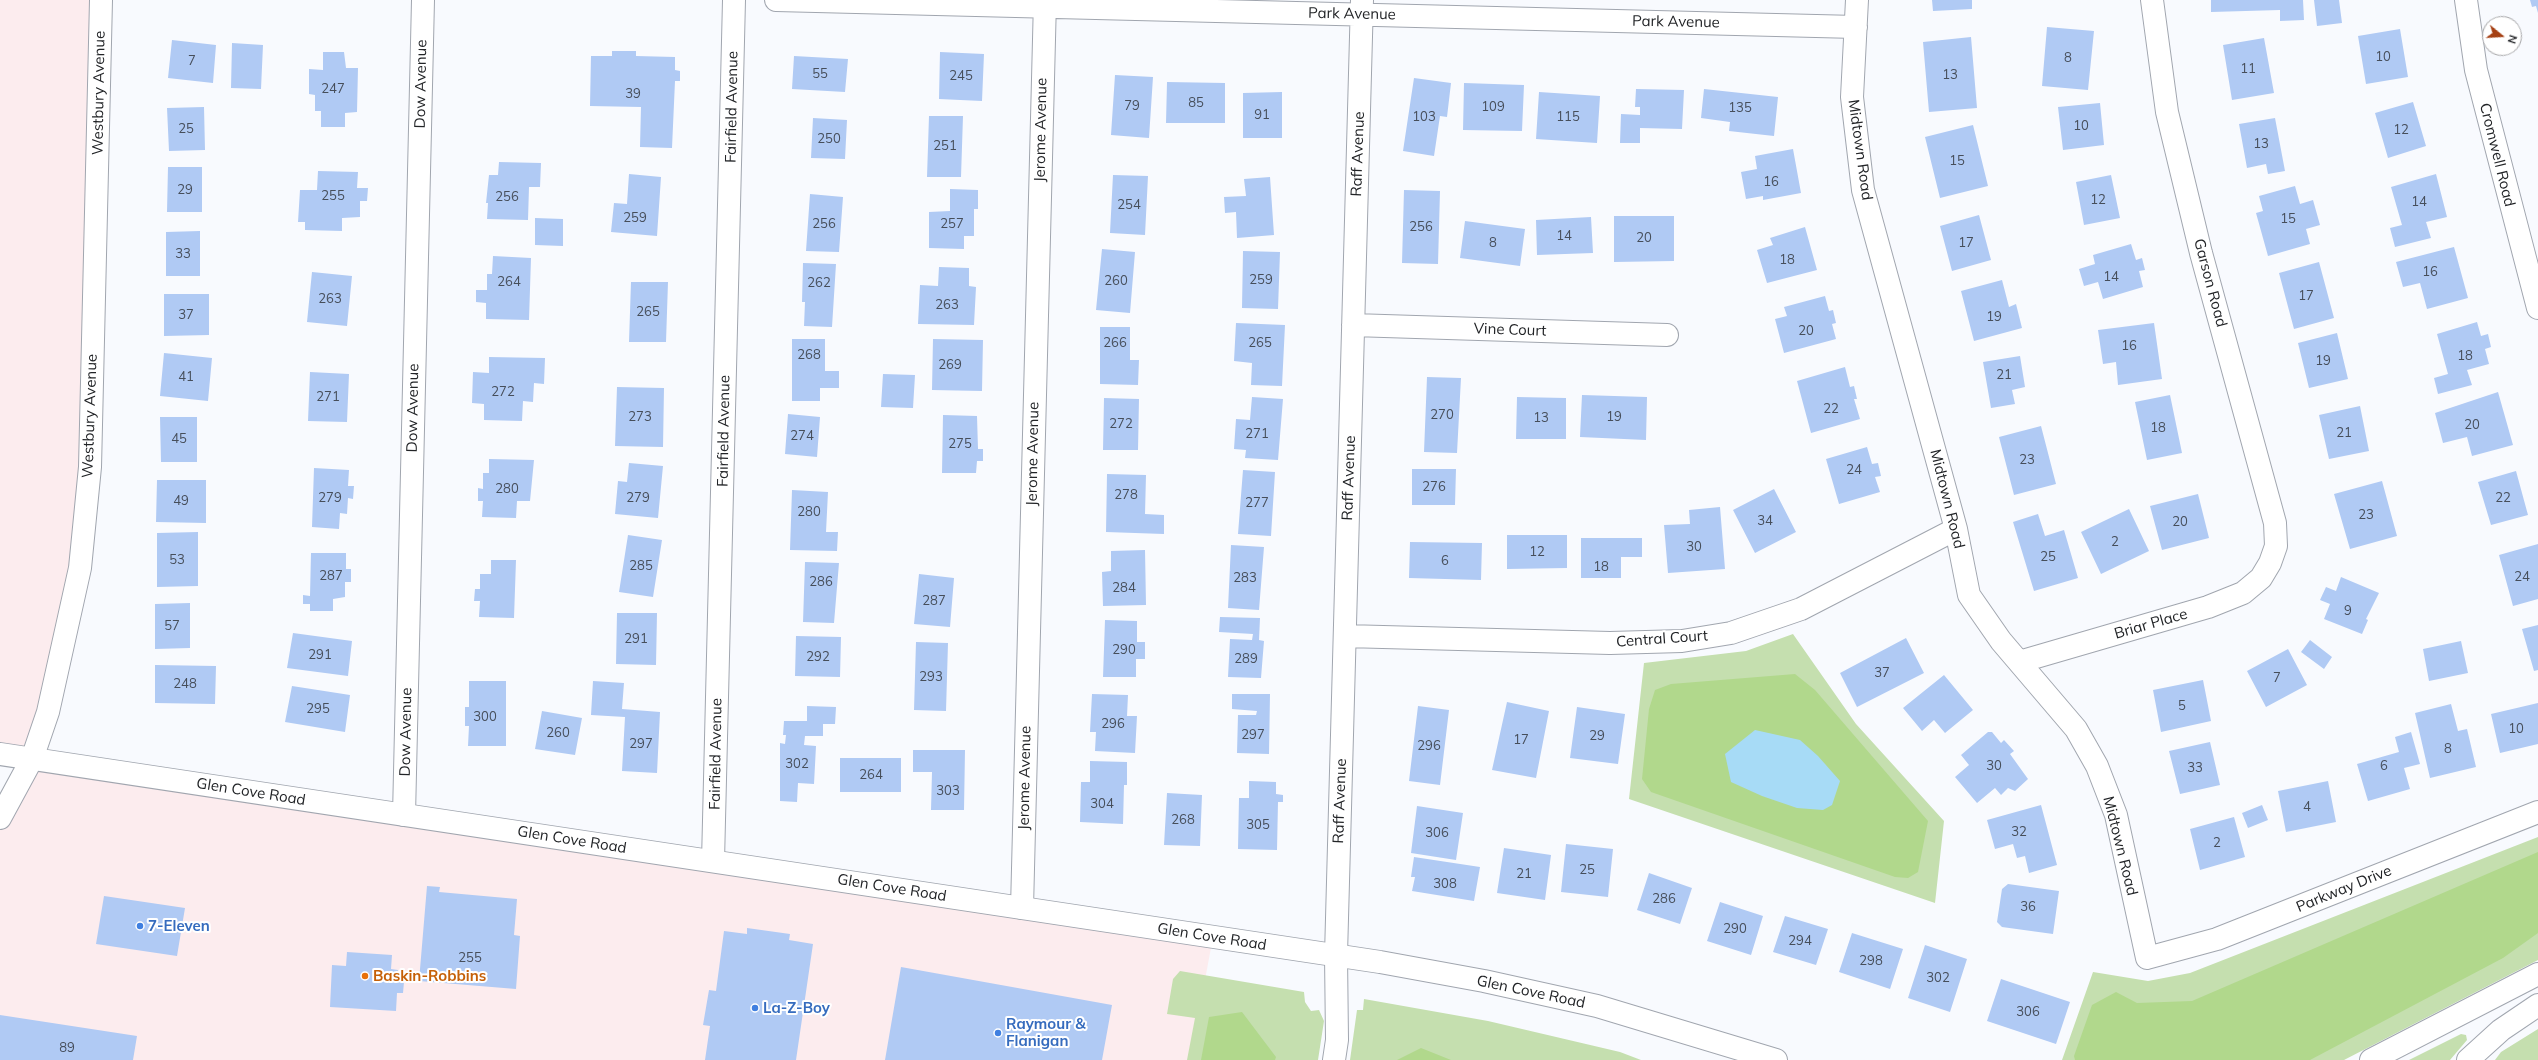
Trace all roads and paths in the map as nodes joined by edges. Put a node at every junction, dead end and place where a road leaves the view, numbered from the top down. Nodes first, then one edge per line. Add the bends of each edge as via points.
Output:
1 (101, 0) edge
2 (423, 0) edge
3 (734, 0) edge
4 (776, 0) edge
5 (1857, 0) edge
6 (2152, 0) edge
7 (2466, 0) edge
8 (1045, 3) edge
9 (1362, 7) edge
10 (1856, 26) junction
11 (2538, 308) edge
12 (1353, 325) junction
13 (1667, 335) dead end
14 (1956, 528) junction
15 (2270, 563) joint
16 (1345, 636) junction
17 (2019, 662) junction
18 (0, 754) edge
19 (32, 759) junction
20 (2538, 812) edge
21 (404, 815) junction
22 (0, 818) edge
23 (713, 861) junction
24 (1022, 908) junction
25 (1336, 955) junction
26 (2146, 958) joint
27 (2538, 974) edge
28 (2538, 1005) edge
29 (1334, 1060) edge
30 (1776, 1060) edge
31 (2371, 1060) edge
32 (2468, 1060) edge

1 - 19 main road, Westbury Avenue via 89,474 80,568 48,712
2 - 21 main road, Dow Avenue
3 - 23 main road, Fairfield Avenue
4 - 8 main road, Park Avenue
5 - 10 main road, Midtown Road
6 - 15 main road, Garson Road via 2169,120 2201,253 2275,523 2276,546
7 - 11 main road, Cromwell Road via 2476,70
8 - 9 main road, Park Avenue
8 - 24 main road, Jerome Avenue
9 - 10 main road, Park Avenue
9 - 12 main road, Raff Avenue
10 - 14 main road, Midtown Road via 1852,97 1863,190
12 - 13 main road, Vine Court
12 - 16 main road, Raff Avenue
14 - 16 main road, Central Court via 1801,609 1731,633 1682,640 1610,643
14 - 17 main road, Midtown Road via 1969,595
15 - 17 main road, Briar Place via 2261,578 2243,593 2208,607
16 - 25 main road, Raff Avenue
17 - 26 main road, Midtown Road via 2076,729 2098,766 2116,815
18 - 19 main road, Glen Cove Road
19 - 21 main road, Glen Cove Road
19 - 22 main road, Westbury Avenue
20 - 26 main road, Parkway Drive via 2217,939
21 - 23 main road, Glen Cove Road
23 - 24 main road, Glen Cove Road
24 - 25 main road, Glen Cove Road
25 - 29 main road, Raff Avenue via 1337,1040
25 - 30 main road, Glen Cove Road via 1484,981 1597,1006
27 - 31 main road
28 - 32 main road via 2501,1030

